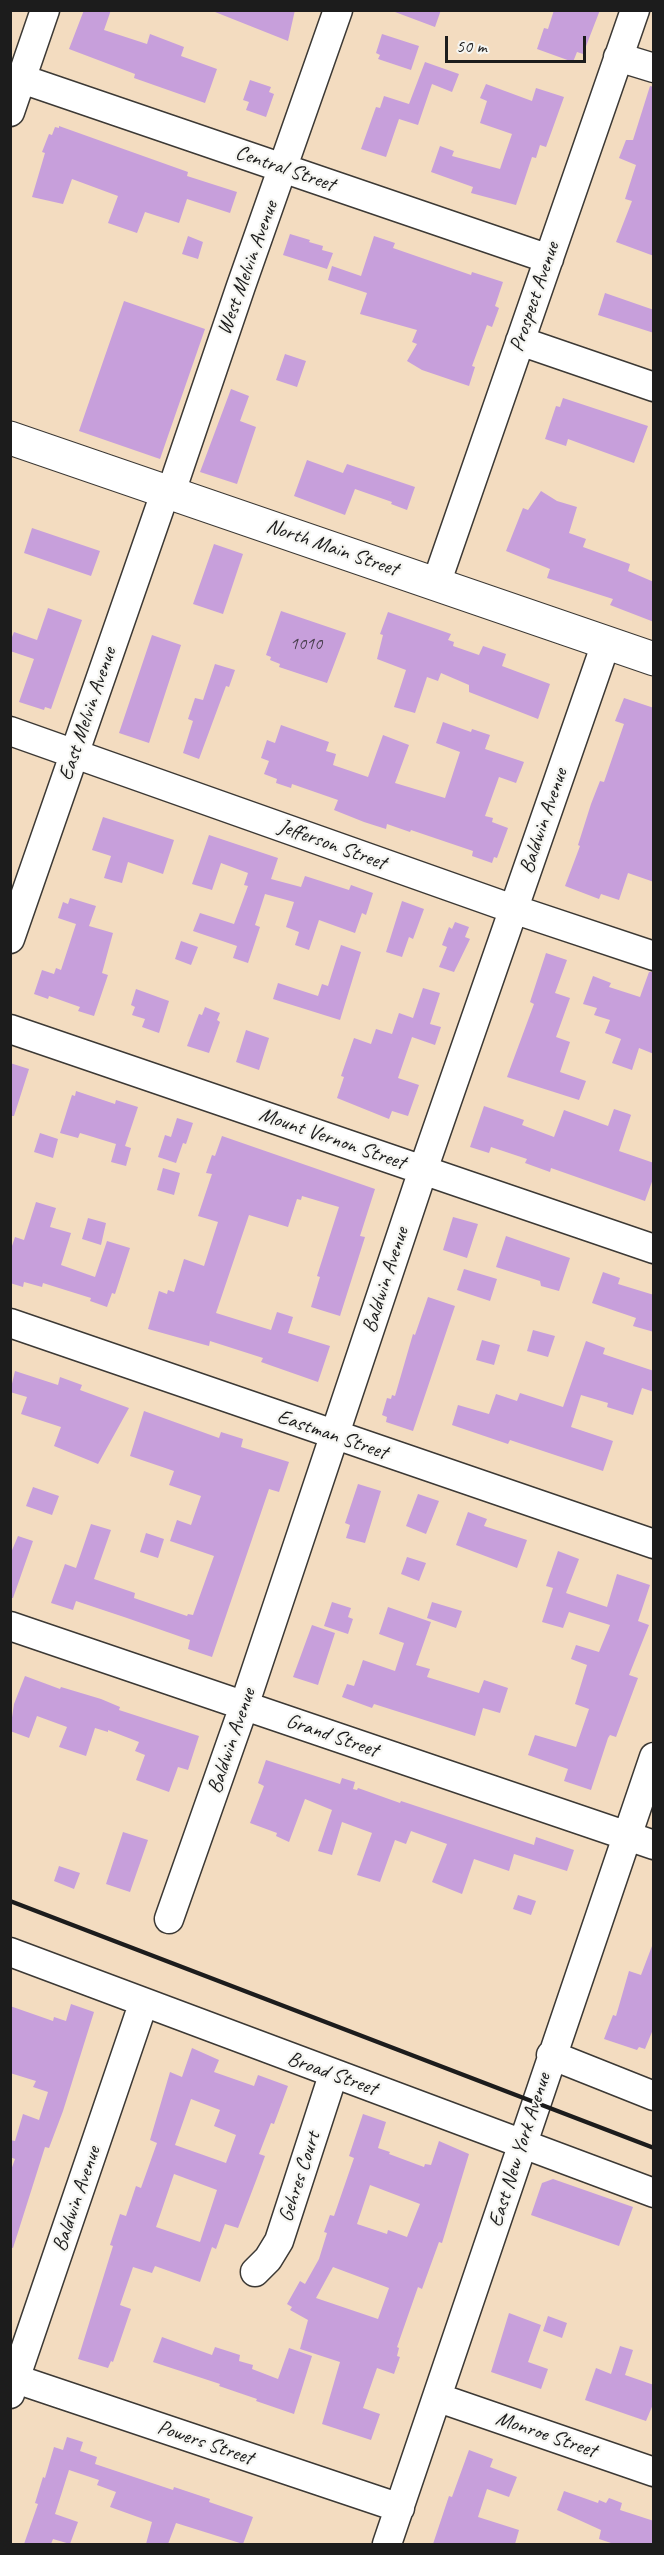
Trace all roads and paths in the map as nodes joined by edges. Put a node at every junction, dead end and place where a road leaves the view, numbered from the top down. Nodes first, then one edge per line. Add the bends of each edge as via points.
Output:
1 (45, 10) edge
2 (338, 10) edge
3 (635, 10) edge
4 (618, 57) junction
5 (654, 68) edge
6 (22, 79) junction
7 (10, 112) edge
8 (284, 169) junction
9 (549, 259) junction
10 (520, 341) junction
11 (654, 387) edge
12 (10, 438) edge
13 (168, 491) junction
14 (436, 584) junction
15 (606, 643) junction
16 (654, 659) edge
17 (10, 731) edge
18 (74, 753) junction
19 (513, 909) junction
20 (10, 939) edge
21 (654, 956) edge
22 (10, 1029) edge
23 (423, 1170) junction
24 (654, 1248) edge
25 (10, 1323) edge
26 (335, 1436) junction
27 (654, 1544) edge
28 (10, 1626) edge
29 (244, 1706) junction
30 (654, 1757) edge
31 (627, 1836) junction
32 (654, 1845) edge
33 (169, 1920) dead end
34 (10, 1952) edge
35 (143, 2004) junction
36 (551, 2055) junction
37 (333, 2074) junction
38 (654, 2096) edge
39 (521, 2144) junction
40 (654, 2193) edge
41 (255, 2272) dead end
42 (12, 2384) edge
43 (439, 2398) junction
44 (654, 2472) edge
45 (400, 2508) junction
46 (387, 2544) edge

1 - 6 street
2 - 8 street, West Melvin Avenue
3 - 4 street, Prospect Avenue
4 - 5 street
4 - 9 street, Prospect Avenue
6 - 7 street
6 - 8 street, Central Street
8 - 9 street, Central Street
8 - 13 street, West Melvin Avenue
9 - 10 street, Prospect Avenue
10 - 11 street
10 - 14 street, Prospect Avenue
12 - 13 main road, North Main Street
13 - 14 main road, North Main Street
13 - 18 street, East Melvin Avenue
14 - 15 main road, North Main Street
15 - 16 main road, North Main Street
15 - 19 street, Baldwin Avenue
17 - 18 street, Jefferson Street
18 - 19 street, Jefferson Street
18 - 20 street, East Melvin Avenue
19 - 21 street, Jefferson Street
19 - 23 street, Baldwin Avenue
22 - 23 street, Mount Vernon Street
23 - 24 street, Mount Vernon Street
23 - 26 street, Baldwin Avenue
25 - 26 street, Eastman Street
26 - 27 street, Eastman Street
26 - 29 street, Baldwin Avenue
28 - 29 street, Grand Street
29 - 31 street, Grand Street
29 - 33 street, Baldwin Avenue
30 - 31 street, East New York Avenue
31 - 32 street, Grand Street
31 - 36 street, East New York Avenue
34 - 35 street, Broad Street
35 - 37 street, Broad Street
35 - 42 street, Baldwin Avenue
36 - 38 street
36 - 39 street, East New York Avenue
37 - 39 street, Broad Street
37 - 41 street, Gehres Court via 279,2241
39 - 40 street, Broad Street
39 - 43 street, East New York Avenue
42 - 45 street, Powers Street
43 - 44 street, Monroe Street
43 - 45 street, East New York Avenue
45 - 46 street, East New York Avenue

